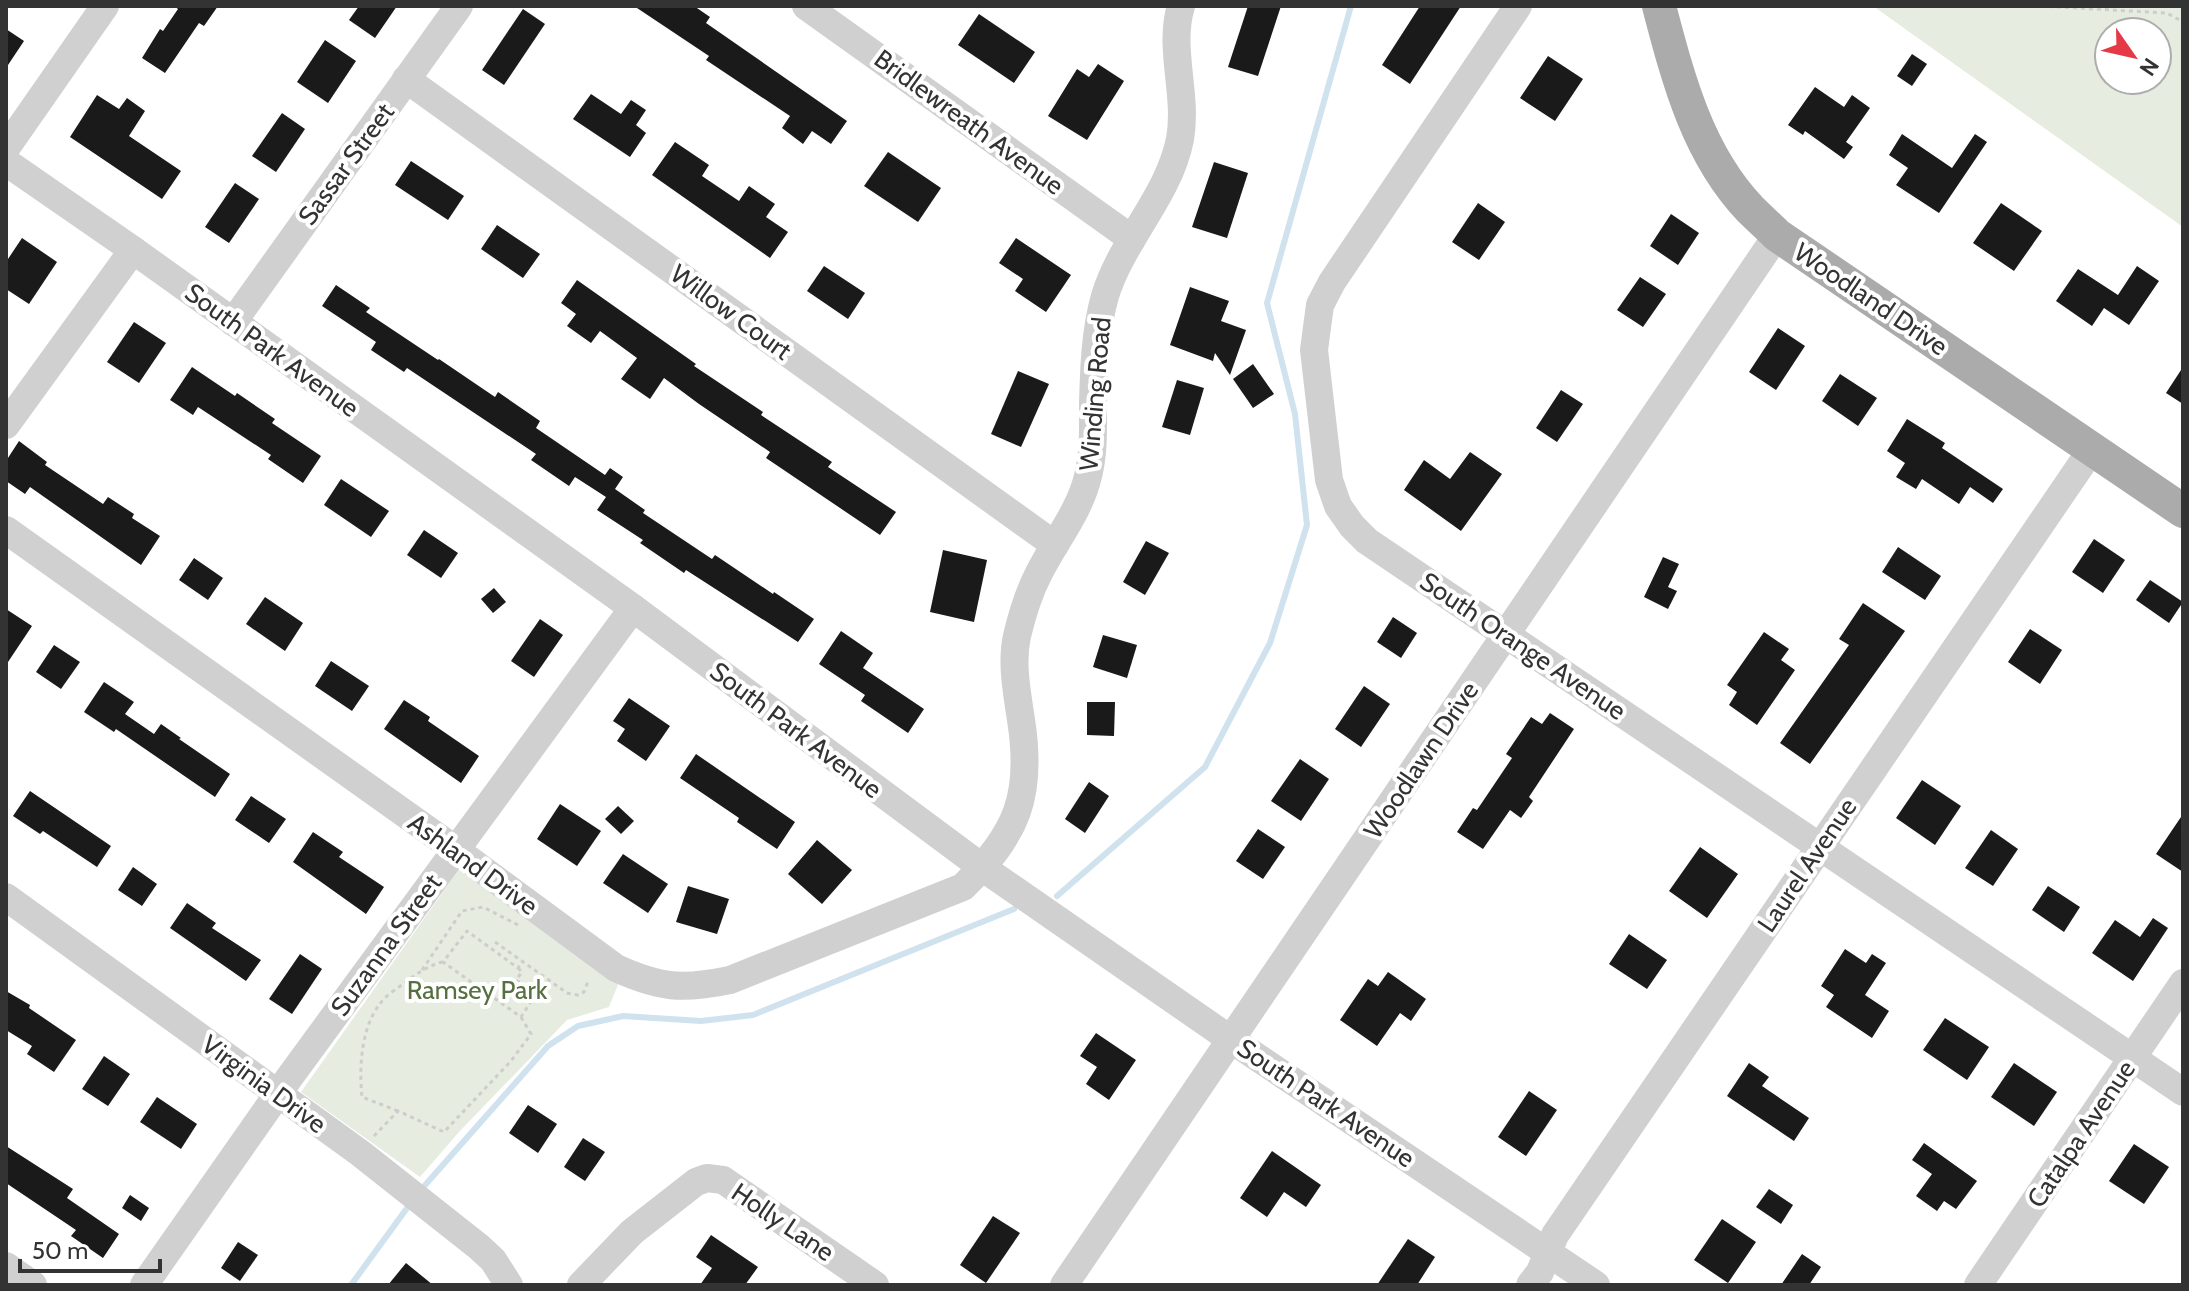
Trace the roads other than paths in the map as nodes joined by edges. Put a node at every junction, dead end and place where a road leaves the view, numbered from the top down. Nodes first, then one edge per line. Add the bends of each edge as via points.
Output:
1 (105, 6) edge
2 (459, 6) edge
3 (806, 6) edge
4 (1181, 6) edge
5 (1518, 6) edge
6 (1659, 6) edge
7 (406, 79) junction
8 (6, 148) edge
9 (6, 162) edge
10 (1777, 235) junction
11 (1132, 239) junction
12 (133, 250) junction
13 (233, 322) junction
14 (6, 425) edge
15 (2092, 449) junction
16 (2183, 511) edge
17 (6, 530) edge
18 (1055, 545) junction
19 (633, 608) junction
20 (1507, 634) junction
21 (1820, 845) junction
22 (456, 850) junction
23 (983, 868) junction
24 (6, 897) edge
25 (2183, 983) edge
26 (1230, 1039) junction
27 (2132, 1058) junction
28 (2183, 1092) edge
29 (278, 1093) junction
30 (1548, 1252) junction
31 (6, 1266) edge
32 (33, 1285) edge
33 (144, 1285) edge
34 (509, 1285) edge
35 (581, 1285) edge
36 (875, 1285) edge
37 (1064, 1285) edge
38 (1530, 1285) edge
39 (1596, 1285) edge
40 (1978, 1285) edge

1 - 8 street
2 - 7 street, Sassar Street
3 - 11 street, Bridlewreath Avenue
4 - 11 street, Winding Road via 1180,137 1171,169
5 - 20 street, South Orange Avenue via 1332,282 1320,305 1314,350 1329,480 1338,506 1367,541
6 - 10 main road, Woodland Drive via 1677,74 1711,155 1749,208
7 - 13 street, Sassar Street
7 - 18 street, Willow Court
9 - 12 street, South Park Avenue
10 - 15 main road, Woodland Drive
10 - 20 street, Woodlawn Drive
11 - 18 street, Winding Road via 1100,318 1090,469
12 - 13 street, South Park Avenue
12 - 14 street
13 - 19 street, South Park Avenue
15 - 16 main road, Woodland Drive
15 - 21 street, Laurel Avenue
17 - 22 street, Ashland Drive
18 - 23 street, Winding Road via 1038,574 1017,638 1015,676 1025,766 1016,819
19 - 22 street, Suzanna Street
19 - 23 street, South Park Avenue
20 - 21 street, South Orange Avenue
20 - 26 street, Woodlawn Drive
21 - 27 street, South Orange Avenue
21 - 30 street, Laurel Avenue
22 - 23 street, Ashland Drive via 616,968 673,987 730,980 963,887
22 - 29 street, Suzanna Street
23 - 26 street, South Park Avenue
24 - 29 street, Virginia Drive
25 - 27 street, Catalpa Avenue
26 - 30 street, South Park Avenue
26 - 37 street, Woodlawn Drive
27 - 28 street, South Orange Avenue
27 - 40 street, Catalpa Avenue
29 - 33 street, Suzanna Street
29 - 34 street, Virginia Drive via 479,1247
30 - 38 street, Laurel Avenue
30 - 39 street, South Park Avenue
31 - 32 street
35 - 36 street, Holly Lane via 632,1232 696,1182 712,1178 723,1180

